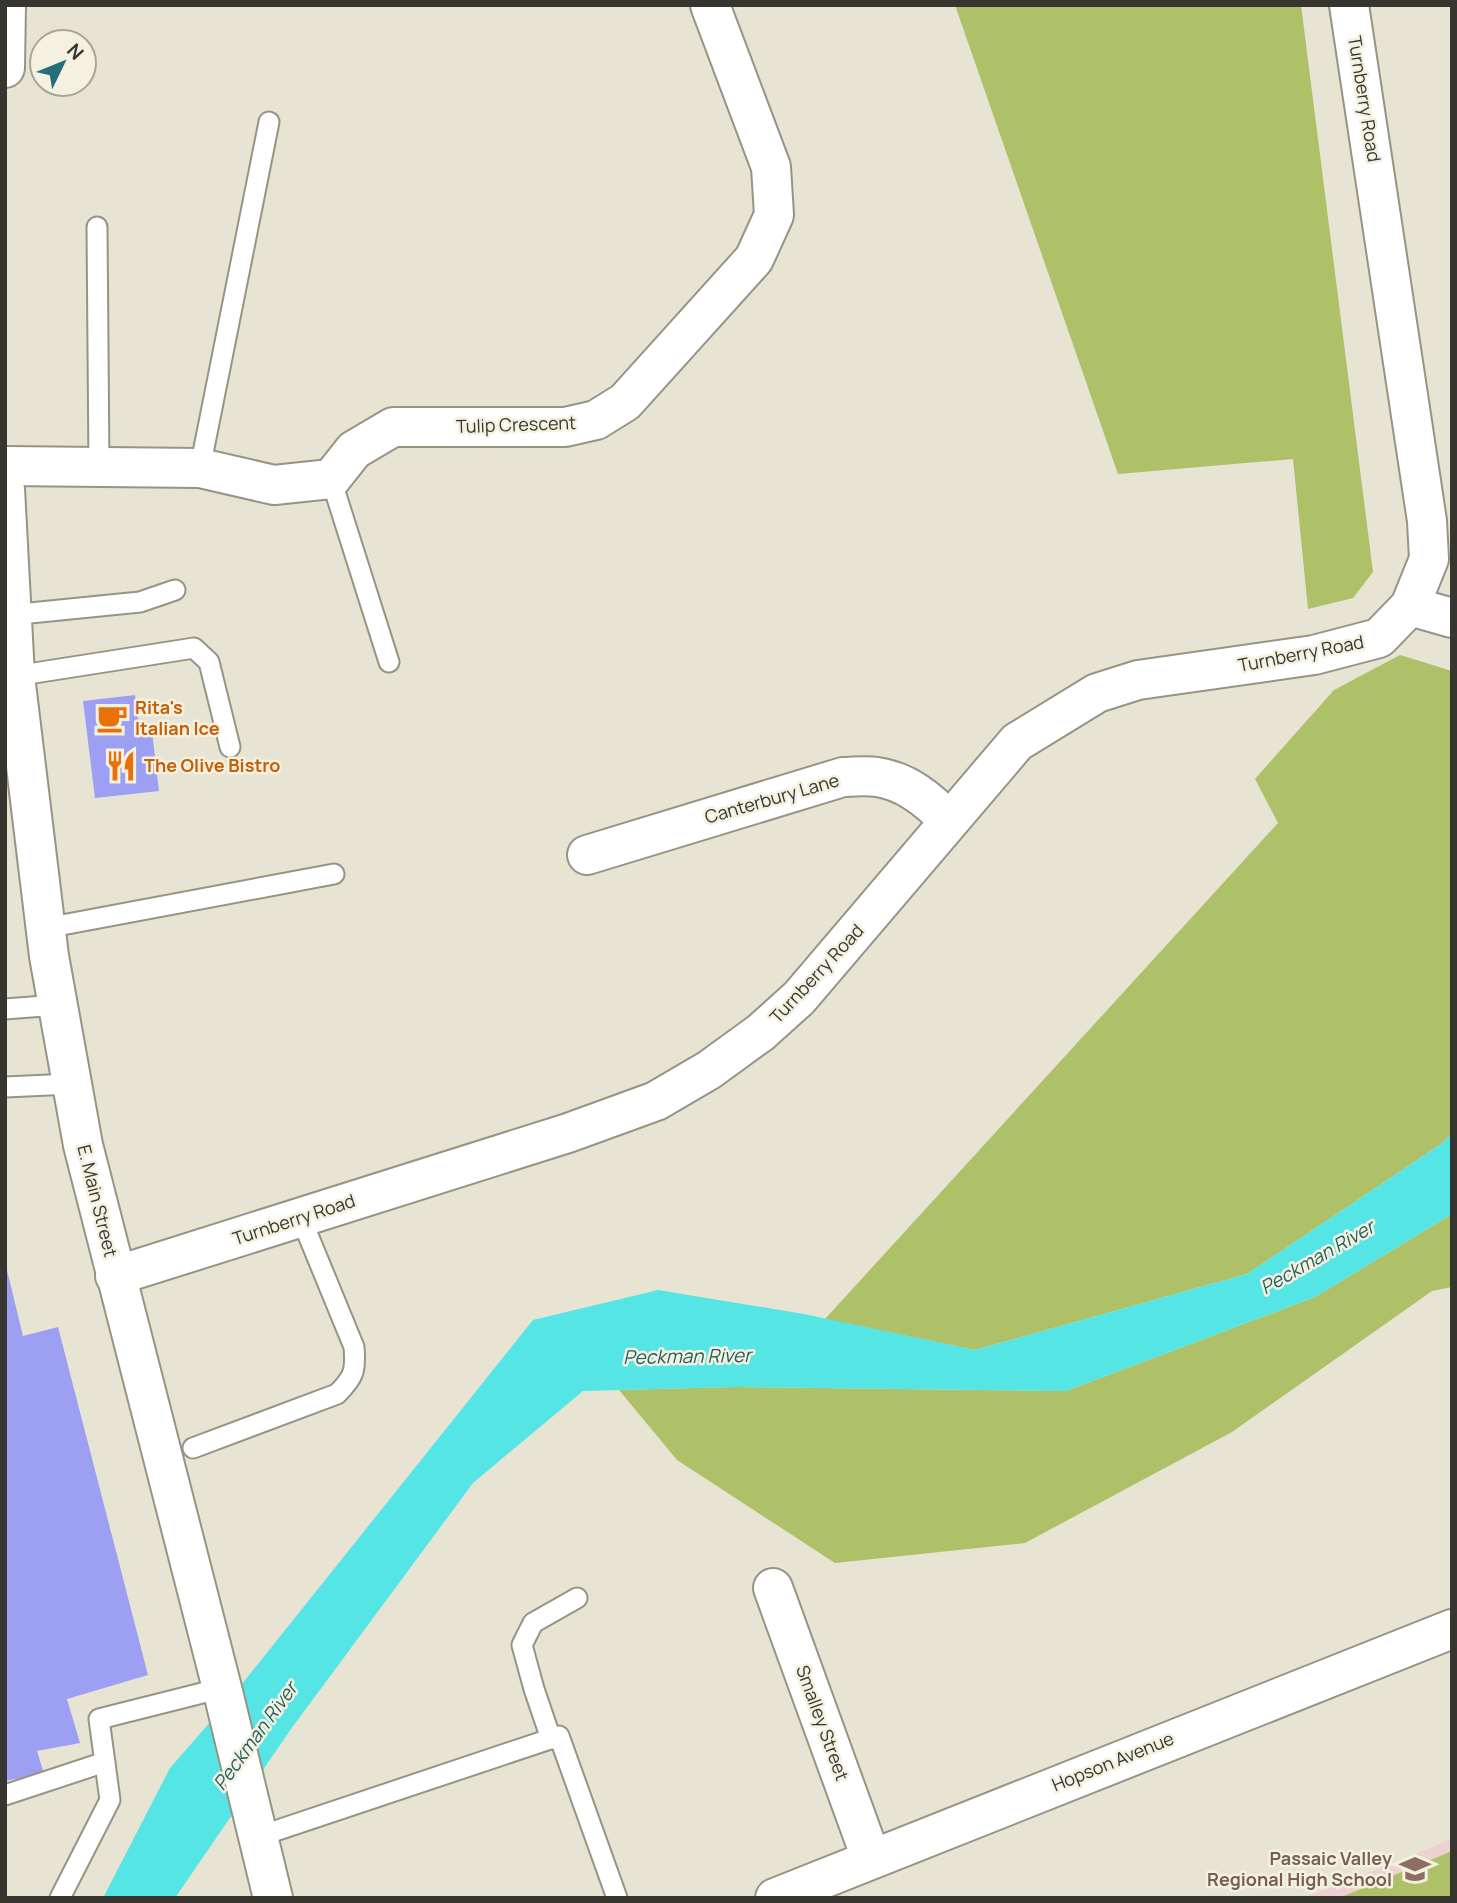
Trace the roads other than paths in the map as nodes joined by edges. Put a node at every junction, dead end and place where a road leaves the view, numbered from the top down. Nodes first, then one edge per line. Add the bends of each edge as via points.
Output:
1 (6, 5) edge
2 (710, 5) edge
3 (1349, 5) edge
4 (6, 52) edge
5 (5, 68) edge
6 (269, 122) dead end
7 (96, 227) dead end
8 (5, 467) edge
9 (99, 467) junction
10 (200, 468) junction
11 (331, 479) junction
12 (5, 489) edge
13 (7, 562) edge
14 (175, 590) dead end
15 (1410, 606) junction
16 (10, 615) junction
17 (1452, 618) edge
18 (389, 662) dead end
19 (15, 676) junction
20 (230, 747) dead end
21 (16, 765) edge
22 (948, 820) junction
23 (587, 855) dead end
24 (334, 874) dead end
25 (46, 928) junction
26 (57, 1005) junction
27 (5, 1009) edge
28 (71, 1084) junction
29 (5, 1087) edge
30 (301, 1217) junction
31 (115, 1276) junction
32 (193, 1448) dead end
33 (773, 1588) dead end
34 (577, 1598) dead end
35 (1452, 1629) edge
36 (223, 1692) junction
37 (551, 1739) junction
38 (105, 1762) junction
39 (5, 1795) edge
40 (257, 1837) junction
41 (871, 1858) junction
42 (60, 1898) edge
43 (273, 1898) edge
44 (617, 1898) edge
45 (775, 1898) edge

1 - 4 street
2 - 11 street, Tulip Crescent via 771,167 774,215 754,259 625,402 596,420 565,427 393,427 354,450
3 - 15 street, Turnberry Road via 1427,522 1429,559
4 - 5 street
6 - 10 lane
7 - 9 lane
8 - 9 street
9 - 10 street
10 - 11 street via 274,485
11 - 18 lane
12 - 13 street, E. Main Street
13 - 16 street, E. Main Street
14 - 16 lane via 140,602
15 - 17 street
15 - 22 street, Turnberry Road via 1379,638 1314,655 1138,680 1097,693 1017,742
16 - 19 street, E. Main Street
19 - 20 lane via 194,648 209,662
19 - 21 street, E. Main Street
21 - 25 street, E. Main Street
22 - 23 street, Canterbury Lane via 909,787 877,776 843,777
22 - 30 street, Turnberry Road via 799,998 709,1070 656,1101 568,1133
24 - 25 lane
25 - 26 street, E. Main Street
26 - 27 lane
26 - 28 street, E. Main Street
28 - 29 lane
28 - 31 street, E. Main Street
30 - 31 street, Turnberry Road
30 - 32 lane via 354,1347 351,1380 337,1394
31 - 36 street, E. Main Street
33 - 41 street, Smalley Street
34 - 37 lane via 533,1623 522,1644
35 - 41 street, Hopson Avenue
36 - 38 lane via 99,1718
36 - 40 street, E. Main Street
37 - 40 lane
37 - 44 lane via 559,1736
38 - 39 lane
38 - 42 lane via 110,1800
40 - 43 street, E. Main Street
41 - 45 street, Hopson Avenue

